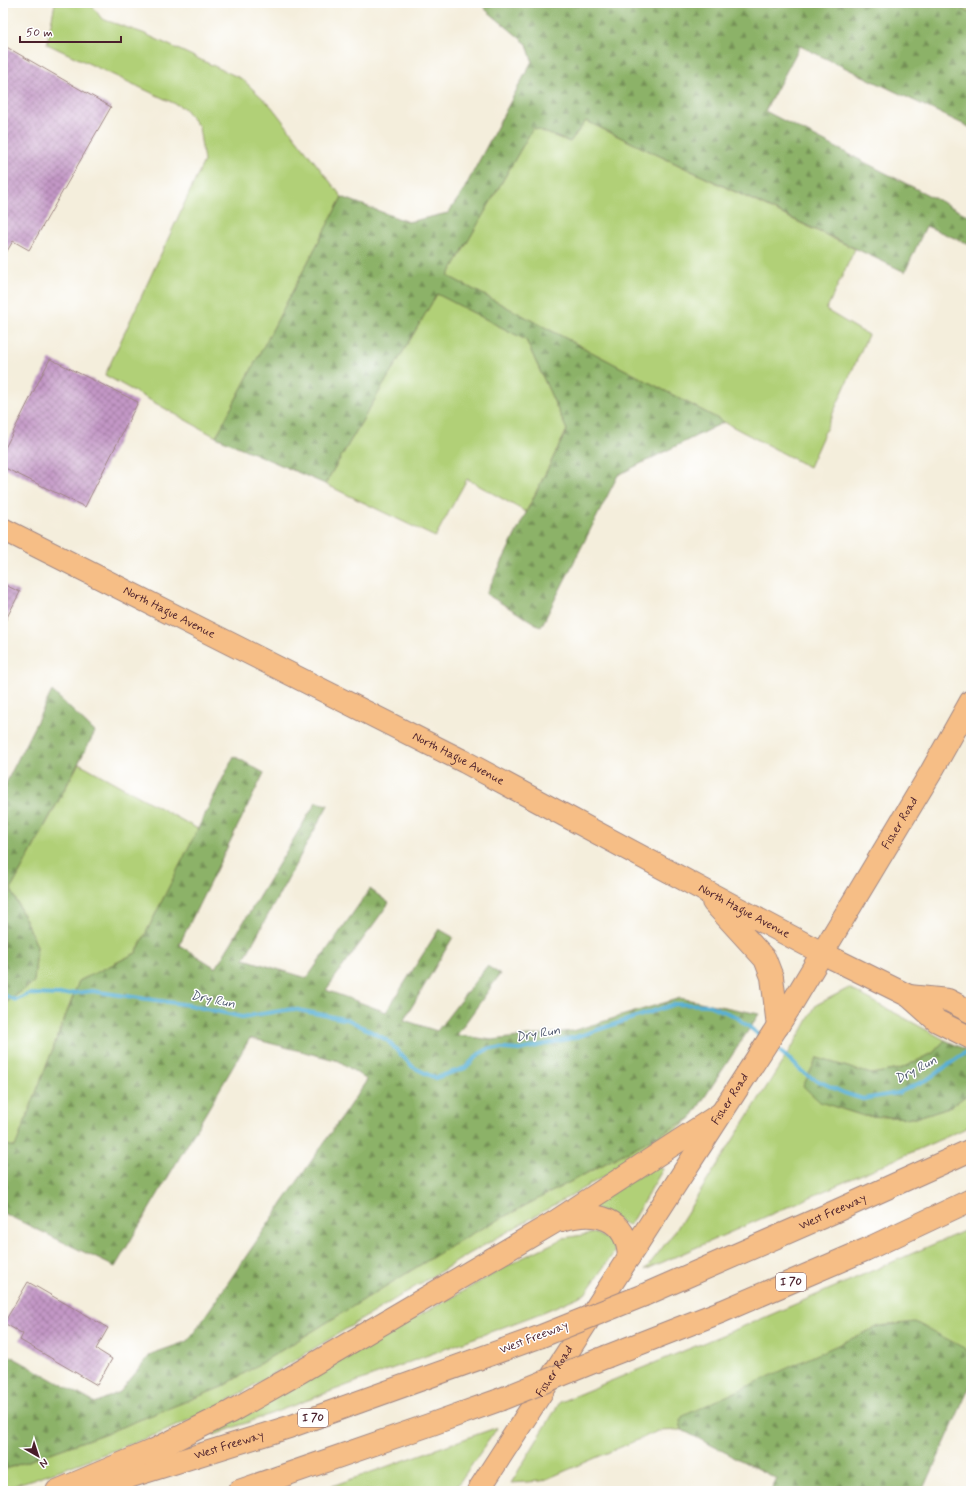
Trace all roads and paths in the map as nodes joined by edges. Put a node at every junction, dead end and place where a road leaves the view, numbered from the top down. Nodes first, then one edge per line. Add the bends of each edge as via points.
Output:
1 (3, 529) edge
2 (971, 701) edge
3 (698, 886) junction
4 (822, 953) junction
5 (909, 996) junction
6 (971, 1012) edge
7 (778, 1026) junction
8 (971, 1038) edge
9 (720, 1114) junction
10 (971, 1150) edge
11 (971, 1200) edge
12 (553, 1223) junction
13 (629, 1257) junction
14 (57, 1491) edge
15 (84, 1491) edge
16 (239, 1491) edge
17 (478, 1491) edge

1 - 3 main road, North Hague Avenue via 464,762
2 - 4 main road, Fisher Road
3 - 4 main road, North Hague Avenue
3 - 7 main road via 765,959 772,977
4 - 5 main road, North Hague Avenue
4 - 7 main road, Fisher Road
5 - 6 main road, North Hague Avenue via 948,1000
5 - 8 main road, North Hague Avenue via 937,1021
7 - 9 main road, Fisher Road
9 - 12 main road
9 - 13 main road, Fisher Road
10 - 15 main road, West Freeway / I 70, bridge via 644,1295 539,1337 288,1427
11 - 16 main road, I 70, bridge via 865,1250 723,1311 499,1400
12 - 13 main road via 586,1215 606,1219 617,1227 626,1239
12 - 14 main road via 230,1412 154,1450
13 - 17 main road, Fisher Road

